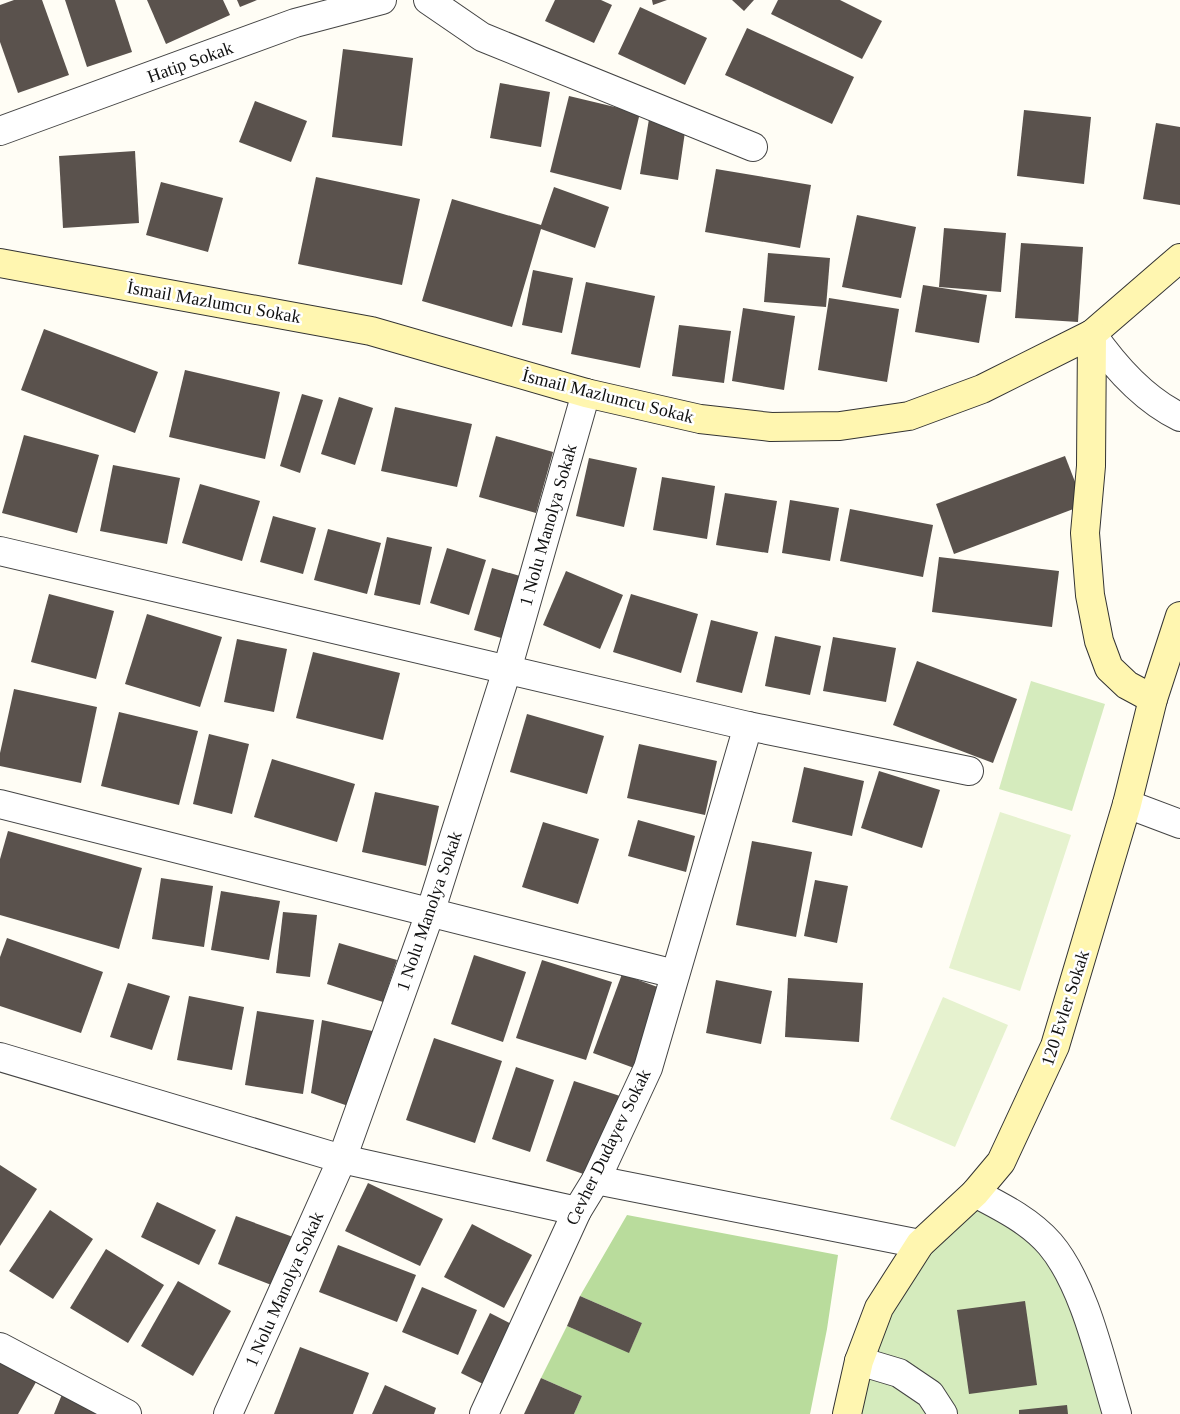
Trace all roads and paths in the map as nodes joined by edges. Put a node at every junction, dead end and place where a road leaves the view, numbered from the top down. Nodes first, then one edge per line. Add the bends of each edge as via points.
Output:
1 (382, 0) edge
2 (428, 0) edge
3 (0, 131) edge
4 (752, 147) dead end
5 (1180, 258) edge
6 (0, 263) edge
7 (1092, 334) junction
8 (586, 393) junction
9 (1180, 417) edge
10 (0, 551) edge
11 (1180, 616) edge
12 (507, 670) junction
13 (1153, 699) junction
14 (748, 726) junction
15 (969, 771) dead end
16 (0, 804) edge
17 (1127, 804) junction
18 (1180, 824) edge
19 (430, 913) junction
20 (675, 974) junction
21 (0, 1057) edge
22 (342, 1159) junction
23 (596, 1180) junction
24 (975, 1194) junction
25 (577, 1211) junction
26 (920, 1244) junction
27 (0, 1347) edge
28 (859, 1361) junction
29 (127, 1414) edge
30 (228, 1414) edge
31 (484, 1414) edge
32 (846, 1414) edge
33 (943, 1414) edge
34 (1117, 1414) edge

1 - 3 street, Hatip Sokak via 295,23
2 - 4 street via 482,37
5 - 7 street, İsmail Mazlumcu Sokak
6 - 8 street, İsmail Mazlumcu Sokak via 371,331
7 - 8 street, İsmail Mazlumcu Sokak via 982,389 909,416 840,426 771,427 700,419
7 - 9 street via 1127,379
7 - 13 street via 1091,466 1085,533 1090,595 1099,641 1109,668 1127,685
8 - 12 street, 1 Nolu Manolya Sokak
10 - 12 street
11 - 13 street, 120 Evler Sokak
12 - 14 street
12 - 19 street, 1 Nolu Manolya Sokak
13 - 17 street, 120 Evler Sokak
14 - 15 street
14 - 20 street, Cevher Dudayev Sokak
16 - 19 street
17 - 18 street
17 - 24 street, 120 Evler Sokak via 1055,1046 1001,1162
19 - 20 street
19 - 22 street, 1 Nolu Manolya Sokak
20 - 23 street, Cevher Dudayev Sokak via 648,1068
21 - 22 street
22 - 25 street
22 - 30 street, 1 Nolu Manolya Sokak
23 - 25 street, Cevher Dudayev Sokak
23 - 26 street
24 - 26 street, 120 Evler Sokak
24 - 34 street via 1012,1212 1050,1244 1077,1287
25 - 31 street, Cevher Dudayev Sokak
26 - 28 street, 120 Evler Sokak via 879,1308
27 - 29 street
28 - 32 street, 120 Evler Sokak
28 - 33 street via 899,1374 930,1394

